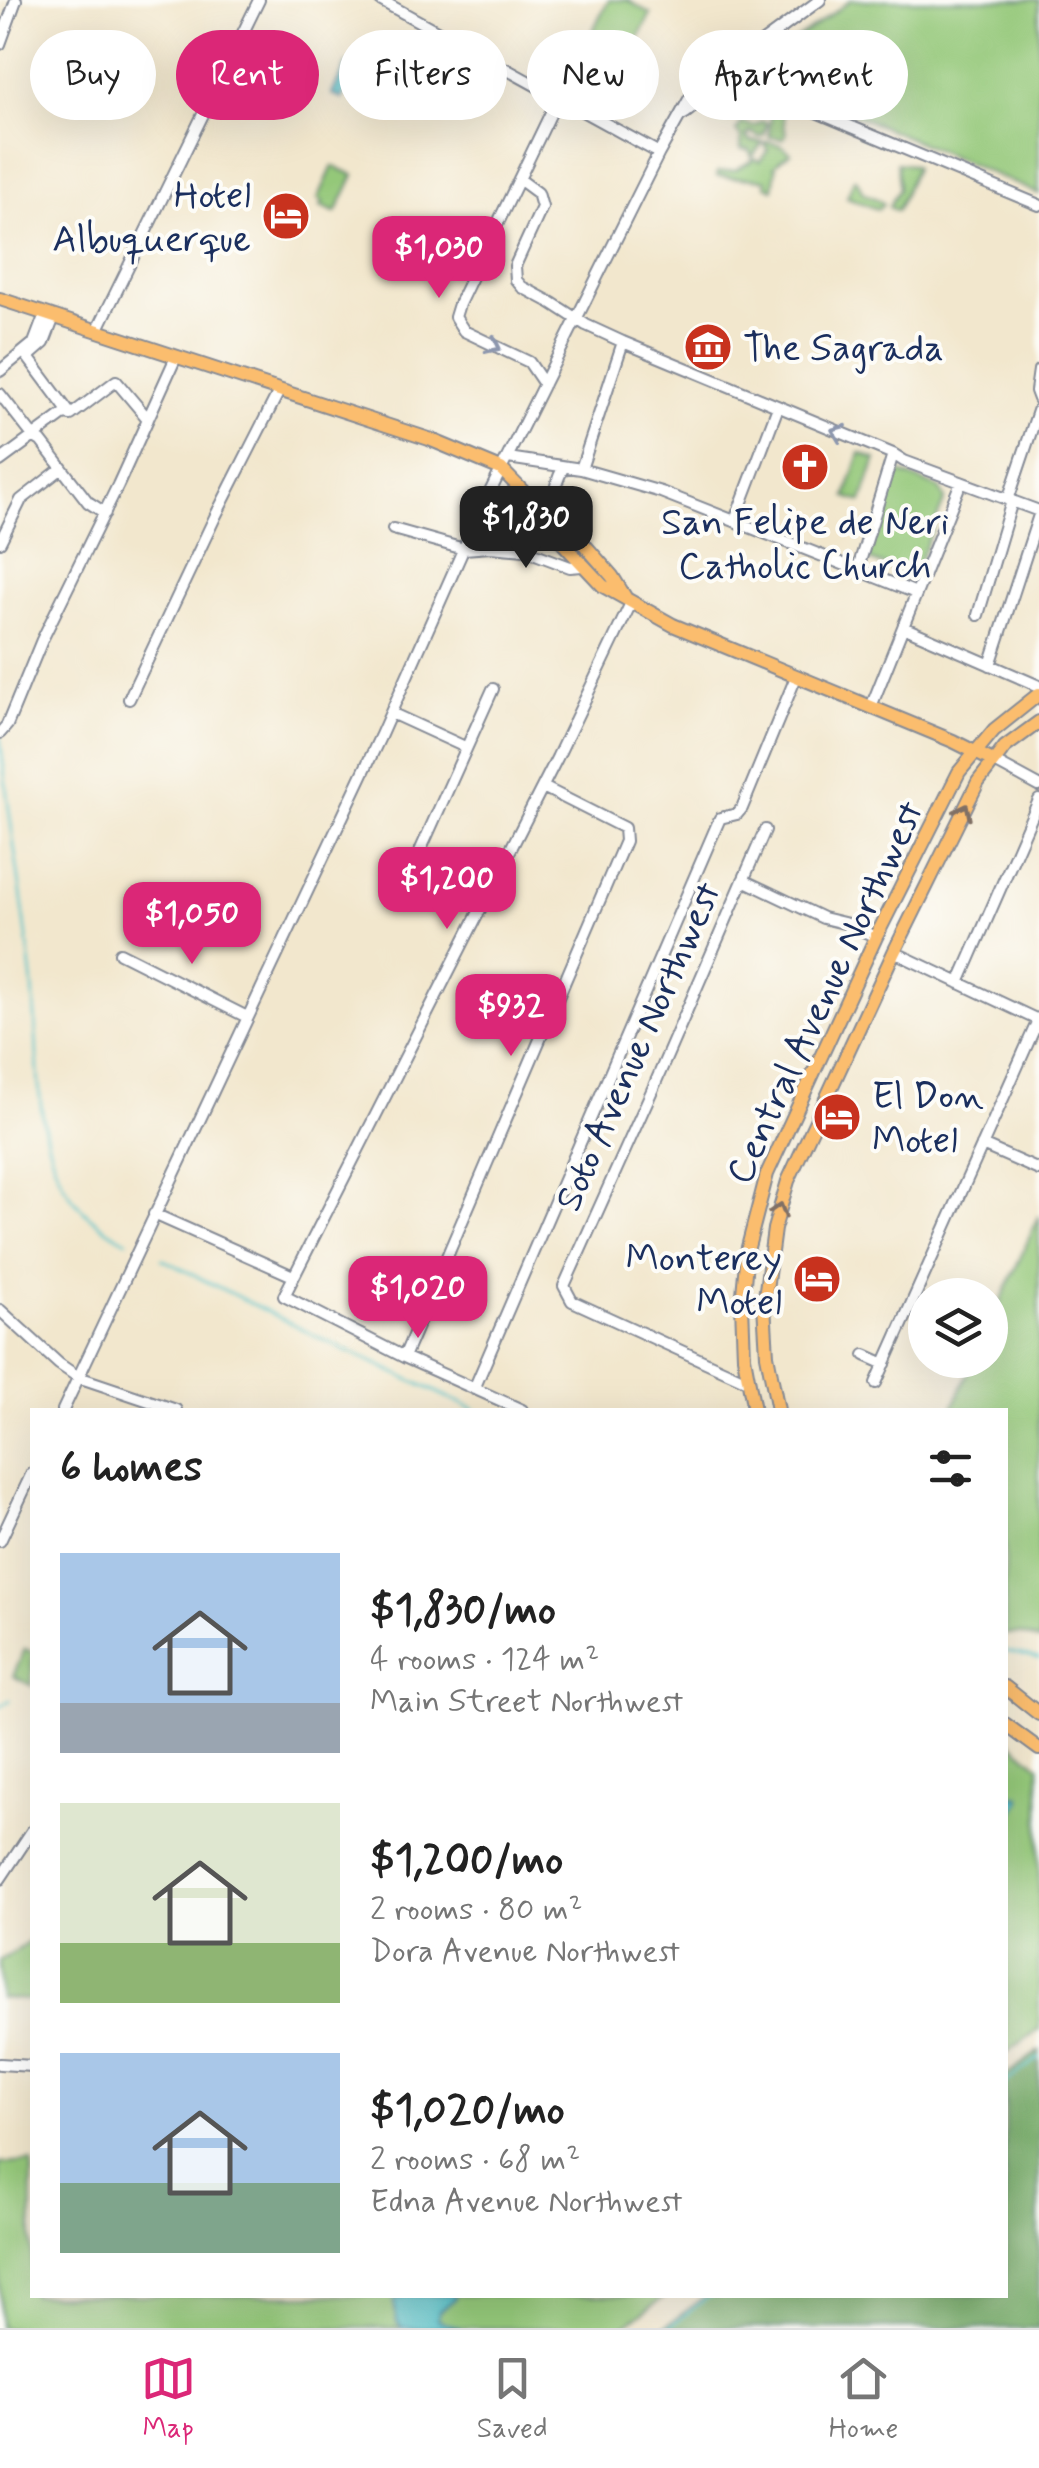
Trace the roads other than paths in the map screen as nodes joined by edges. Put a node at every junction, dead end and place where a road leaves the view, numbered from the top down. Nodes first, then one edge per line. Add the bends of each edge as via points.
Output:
1 (16, 0) edge
2 (259, 0) edge
3 (380, 0) edge
4 (820, 0) edge
5 (779, 30) edge
6 (0, 44) edge
7 (527, 81) edge
8 (679, 119) edge
9 (547, 120) edge
10 (598, 120) edge
11 (833, 120) edge
12 (659, 153) junction
13 (518, 180) junction
14 (1039, 205) edge
15 (0, 299) edge
16 (49, 315) junction
17 (576, 319) junction
18 (98, 330) junction
19 (624, 342) junction
20 (26, 355) junction
21 (176, 356) junction
22 (1039, 370) edge
23 (0, 371) edge
24 (544, 384) junction
25 (279, 391) junction
26 (0, 394) edge
27 (1038, 394) edge
28 (778, 407) junction
29 (1039, 408) edge
30 (71, 415) junction
31 (148, 419) junction
32 (34, 436) junction
33 (893, 454) junction
34 (0, 462) edge
35 (504, 463) junction
36 (62, 468) junction
37 (563, 468) junction
38 (581, 469) junction
39 (961, 482) junction
40 (1010, 500) junction
41 (105, 513) junction
42 (1039, 513) edge
43 (551, 520) junction
44 (735, 520) junction
45 (568, 526) junction
46 (394, 529) dead end
47 (0, 542) edge
48 (464, 550) junction
49 (582, 566) junction
50 (858, 568) junction
51 (916, 594) junction
52 (629, 601) junction
53 (978, 615) dead end
54 (903, 627) junction
55 (990, 665) junction
56 (796, 677) junction
57 (1039, 686) edge
58 (493, 689) dead end
59 (1039, 694) edge
60 (128, 699) dead end
61 (872, 707) junction
62 (391, 713) junction
63 (1039, 722) edge
64 (4, 729) edge
65 (465, 747) junction
66 (975, 751) junction
67 (993, 761) junction
68 (1039, 786) edge
69 (543, 787) junction
70 (1039, 800) edge
71 (764, 830) dead end
72 (743, 880) junction
73 (398, 892) dead end
74 (876, 937) junction
75 (894, 952) junction
76 (120, 953) dead end
77 (959, 983) junction
78 (246, 1018) junction
79 (1038, 1019) edge
80 (982, 1145) junction
81 (1039, 1170) edge
82 (154, 1214) junction
83 (293, 1276) junction
84 (0, 1310) edge
85 (865, 1355) dead end
86 (404, 1356) junction
87 (885, 1364) junction
88 (78, 1377) junction
89 (747, 1380) junction
90 (876, 1383) dead end
91 (474, 1389) junction
92 (63, 1408) edge
93 (170, 1408) edge
94 (519, 1408) edge
95 (754, 1408) edge
96 (778, 1408) edge
97 (30, 1477) edge
98 (0, 1541) edge
99 (1008, 1689) edge
100 (1039, 1714) edge
101 (1008, 1726) edge
102 (1039, 1749) edge
103 (30, 1834) edge
104 (0, 1879) edge
105 (0, 2064) edge
106 (30, 2066) edge

1 - 6 street
2 - 18 street
3 - 7 street
4 - 5 street
8 - 12 street
9 - 13 street
10 - 12 street
11 - 14 street
12 - 17 street
13 - 17 street via 538,194 542,207 515,266 516,280
13 -> 24 street via 454,317 464,331 529,362
15 - 16 main road
16 - 18 main road
16 - 20 street via 44,342
17 - 19 street
17 - 24 street
18 - 21 main road
19 - 28 street
19 - 38 street
20 - 23 street
20 - 30 street
21 - 25 main road
21 - 31 street
22 - 27 street
24 - 35 street
25 - 35 main road
25 - 60 street
26 - 32 street
33 -> 28 street
28 - 44 street
29 - 40 street
30 - 31 street via 116,381
30 - 32 street
31 - 41 street
32 - 34 street
32 - 36 street
33 - 39 street
33 - 50 street
35 - 37 street
35 - 43 main road
35 - 48 street
36 - 41 street
36 - 47 street via 22,500
37 - 38 street
37 - 45 street via 554,499
38 - 44 street
39 - 40 street
39 - 51 street
40 - 42 street
40 - 53 street
41 - 64 street
42 - 55 street
43 - 45 main road
43 - 49 main road
44 - 50 street
45 - 52 main road
46 - 48 street
48 - 49 street via 524,550
48 - 62 street
49 - 52 main road
50 - 51 street
51 - 54 street
52 - 56 main road
52 - 69 street
54 - 55 street
54 - 61 street
55 - 57 street
56 - 61 main road
56 - 91 street via 742,808 720,818
58 - 65 street
59 - 66 main road, Central Avenue Northwest
61 - 66 main road
62 - 65 street
62 - 78 street
63 - 67 main road
65 - 73 street
66 - 67 main road
66 - 74 main road, Central Avenue Northwest
67 - 68 street
75 -> 67 main road
69 - 83 street
69 - 86 street via 624,828 625,841
70 - 77 street
71 - 72 street, Soto Avenue Northwest
72 - 74 street
72 - 89 street, Soto Avenue Northwest via 564,1286 572,1301
74 - 89 main road, Central Avenue Northwest via 758,1203 744,1275
75 - 77 street
96 -> 75 main road via 765,1329 774,1229 788,1181
76 - 78 street
77 - 79 street
78 - 82 street
79 - 80 street
80 - 81 street
80 - 87 street
82 - 83 street
82 - 88 street
83 - 86 street via 284,1296
84 - 88 street
85 - 87 street
86 - 91 street
87 - 90 street
88 - 92 street
88 - 93 street
89 - 95 main road, Central Avenue Northwest
91 - 94 street
97 - 98 street
99 - 100 main road
101 - 102 main road
103 - 104 street
105 - 106 street

